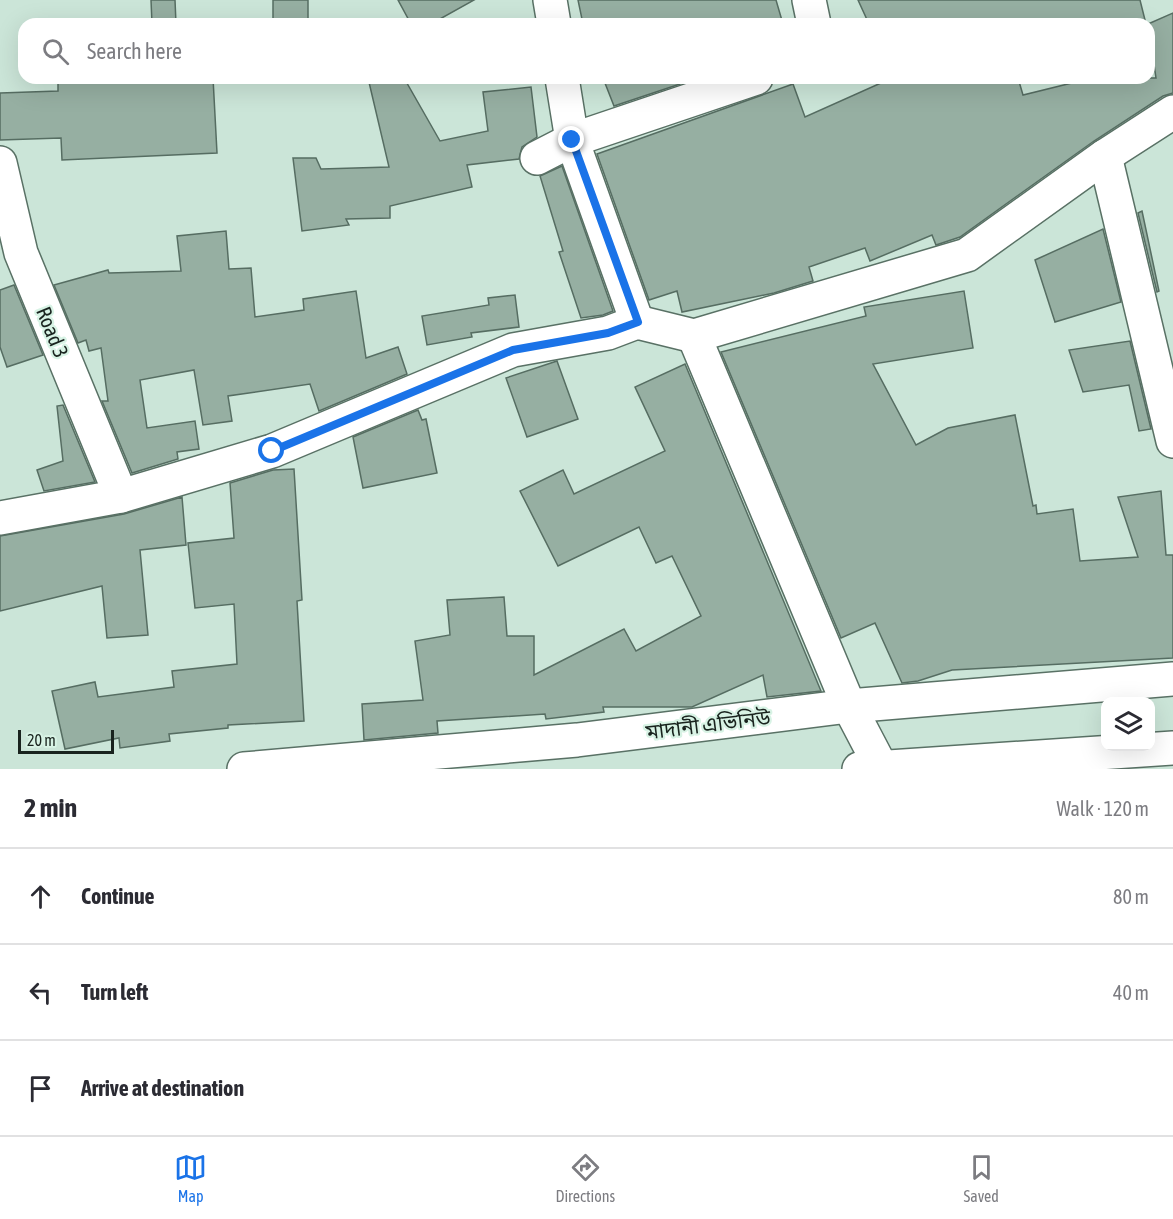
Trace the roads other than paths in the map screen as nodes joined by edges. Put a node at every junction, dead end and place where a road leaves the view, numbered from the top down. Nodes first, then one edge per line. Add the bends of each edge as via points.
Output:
1 (550, 0) edge
2 (809, 0) edge
3 (553, 18) edge
4 (813, 18) edge
5 (563, 84) edge
6 (738, 84) edge
7 (1173, 112) edge
8 (572, 140) junction
9 (1106, 156) junction
10 (537, 158) dead end
11 (0, 163) edge
12 (638, 322) junction
13 (694, 336) junction
14 (1173, 441) edge
15 (121, 496) junction
16 (0, 519) edge
17 (1173, 679) edge
18 (849, 706) junction
19 (1173, 748) edge
20 (874, 768) edge
21 (244, 769) edge

1 - 3 street
2 - 4 street
5 - 8 street
6 - 8 street
7 - 9 street
8 - 10 street
8 - 12 street
9 - 13 street via 967,255
9 - 14 street
11 - 15 street, Road 3 via 21,253
12 - 13 street
12 - 15 street via 608,333 513,350 272,451
13 - 18 street
15 - 16 street
17 - 18 street, মাদানী এভিনিউ
18 - 20 street
18 - 21 street, মাদানী এভিনিউ via 577,740
19 - 20 street

